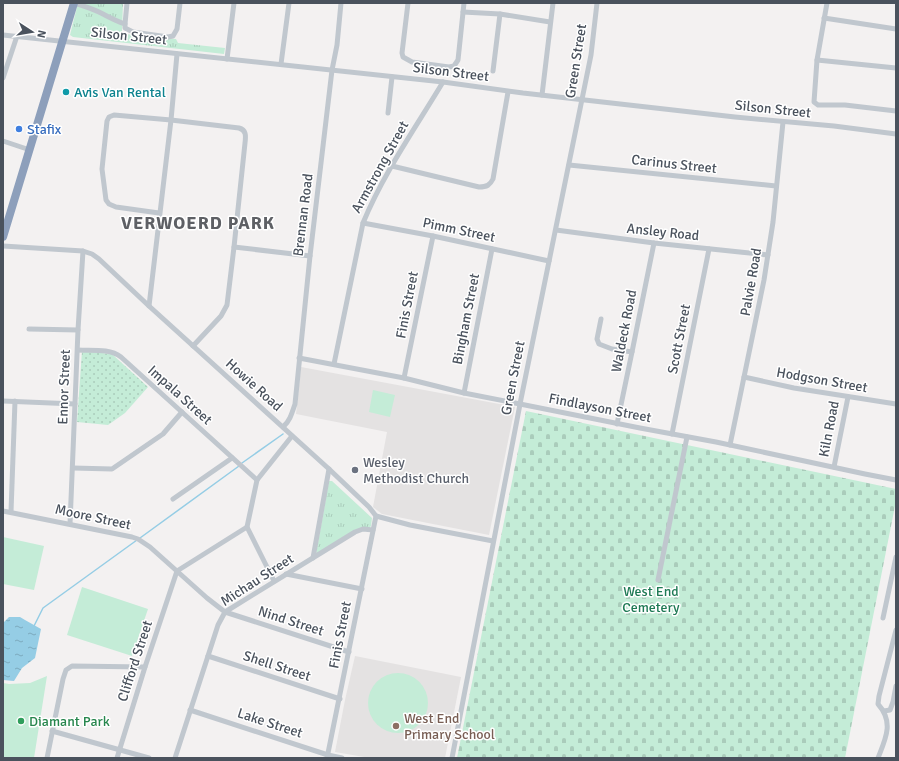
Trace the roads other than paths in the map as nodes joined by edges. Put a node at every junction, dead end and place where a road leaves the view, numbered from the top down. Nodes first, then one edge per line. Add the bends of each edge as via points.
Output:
1 (74, 3) edge
2 (127, 3) edge
3 (180, 3) edge
4 (234, 3) edge
5 (288, 3) edge
6 (341, 3) edge
7 (408, 3) edge
8 (464, 3) edge
9 (552, 3) edge
10 (597, 3) edge
11 (827, 3) edge
12 (463, 12) junction
13 (500, 14) junction
14 (824, 18) junction
15 (550, 22) junction
16 (125, 26) junction
17 (896, 29) edge
18 (3, 35) edge
19 (17, 36) junction
20 (63, 41) junction
21 (177, 54) junction
22 (227, 59) junction
23 (817, 60) junction
24 (281, 64) junction
25 (896, 68) edge
26 (332, 70) junction
27 (493, 72) dead end
28 (392, 77) junction
29 (3, 78) edge
30 (443, 82) junction
31 (508, 92) junction
32 (542, 95) junction
33 (582, 100) junction
34 (896, 111) edge
35 (388, 113) dead end
36 (171, 120) junction
37 (783, 122) junction
38 (896, 134) edge
39 (3, 141) edge
40 (30, 150) junction
41 (569, 165) junction
42 (392, 166) junction
43 (776, 186) junction
44 (160, 213) junction
45 (363, 223) junction
46 (556, 230) junction
47 (3, 236) edge
48 (433, 236) junction
49 (654, 243) junction
50 (3, 246) edge
51 (234, 247) junction
52 (709, 249) junction
53 (83, 250) junction
54 (492, 250) junction
55 (768, 255) junction
56 (310, 256) junction
57 (549, 261) junction
58 (149, 306) junction
59 (601, 319) dead end
60 (30, 329) dead end
61 (78, 330) junction
62 (193, 346) junction
63 (78, 350) junction
64 (632, 352) junction
65 (299, 358) junction
66 (334, 364) junction
67 (404, 378) junction
68 (744, 378) junction
69 (464, 392) junction
70 (848, 397) junction
71 (3, 401) edge
72 (15, 401) junction
73 (75, 404) junction
74 (520, 404) junction
75 (896, 404) edge
76 (182, 412) junction
77 (617, 424) junction
78 (283, 427) junction
79 (672, 434) junction
80 (292, 436) junction
81 (687, 437) junction
82 (730, 445) junction
83 (232, 458) junction
84 (834, 467) junction
85 (73, 468) junction
86 (329, 469) junction
87 (257, 480) junction
88 (896, 480) edge
89 (173, 499) dead end
90 (3, 511) edge
91 (11, 512) junction
92 (376, 516) junction
93 (70, 524) junction
94 (247, 527) junction
95 (373, 530) junction
96 (493, 541) junction
97 (896, 557) edge
98 (313, 558) junction
99 (177, 571) junction
100 (286, 574) junction
101 (658, 580) dead end
102 (274, 581) junction
103 (362, 589) junction
104 (225, 612) junction
105 (883, 618) dead end
106 (896, 630) edge
107 (349, 652) junction
108 (208, 656) junction
109 (145, 666) junction
110 (896, 686) edge
111 (340, 699) junction
112 (190, 710) junction
113 (884, 710) junction
114 (52, 731) junction
115 (119, 749) junction
116 (327, 756) edge
117 (47, 758) edge
118 (117, 758) edge
119 (149, 758) edge
120 (175, 758) edge
121 (342, 758) edge
122 (452, 758) edge
123 (878, 758) edge

1 - 16 street
1 - 20 highway
2 - 16 street
3 - 16 street via 177,29 173,36 133,32
4 - 22 street
5 - 24 street
6 - 26 street, Brennan Road
7 - 12 street via 402,53 406,60 412,62 454,66 458,60
8 - 12 street
9 - 15 street
10 - 33 street, Green Street via 591,55
11 - 14 street
12 - 13 street
13 - 15 street
13 - 27 street
14 - 17 street
14 - 23 street
15 - 32 street
18 - 19 street, Silson Street
19 - 20 street, Silson Street
19 - 29 street
20 - 21 street, Silson Street
20 - 40 highway
21 - 22 street, Silson Street
21 - 36 street
22 - 24 street, Silson Street
23 - 25 street
23 - 34 street via 814,101 816,105 845,105
24 - 26 street, Silson Street
26 - 28 street, Silson Street
26 - 56 street, Brennan Road
28 - 30 street, Silson Street
28 - 35 street
30 - 31 street, Silson Street
30 - 42 street, Armstrong Street
31 - 32 street, Silson Street
31 - 42 street via 493,179 488,186 479,187
32 - 33 street, Silson Street
33 - 37 street, Silson Street
33 - 41 street, Green Street
36 - 44 street
36 - 44 street via 114,115 107,121 102,169 106,200 116,207
36 - 51 street via 238,128 245,132
37 - 38 street, Silson Street
37 - 43 street, Palvie Road
39 - 40 street
40 - 47 highway
41 - 43 street, Carinus Street
41 - 46 street, Green Street
42 - 45 street, Armstrong Street
43 - 55 street, Palvie Road
44 - 58 street
45 - 48 street, Pimm Street
45 - 66 street, Armstrong Street
46 - 49 street, Ansley Road
46 - 57 street, Green Street
48 - 54 street, Pimm Street
48 - 67 street, Finis Street
49 - 52 street, Ansley Road
49 - 64 street, Waldeck Road
50 - 53 street, Howie Road
51 - 56 street
51 - 62 street via 228,302 221,316
52 - 55 street, Ansley Road
52 - 79 street, Scott Street
53 - 58 street, Howie Road via 99,259
53 - 61 street, Ennor Street
54 - 57 street, Pimm Street
54 - 69 street, Bingham Street
55 - 68 street, Palvie Road
56 - 65 street, Brennan Road
57 - 74 street, Green Street
58 - 62 street, Howie Road
59 - 64 street via 597,339 599,344
60 - 61 street
61 - 63 street, Ennor Street
62 - 78 street, Howie Road
63 - 73 street, Ennor Street
63 - 76 street, Impala Street via 116,353
64 - 77 street, Waldeck Road
65 - 66 street, Findlayson Street
65 - 78 street, Brennan Road via 295,404 290,419
66 - 67 street, Findlayson Street
67 - 69 street, Findlayson Street
68 - 70 street, Hodgson Street
68 - 82 street, Palvie Road
69 - 74 street, Findlayson Street
70 - 75 street, Hodgson Street
70 - 84 street, Kiln Road
71 - 72 street
72 - 73 street
72 - 91 street
73 - 85 street, Ennor Street
74 - 77 street, Findlayson Street
74 - 96 street, Green Street
76 - 83 street, Impala Street
76 - 85 street via 163,434 112,469
77 - 79 street, Findlayson Street
78 - 80 street, Howie Road
79 - 81 street, Findlayson Street
80 - 86 street, Howie Road
80 - 87 street
81 - 82 street, Findlayson Street
81 - 101 street
82 - 84 street, Findlayson Street
83 - 87 street, Impala Street
83 - 89 street
84 - 88 street, Findlayson Street
85 - 93 street, Ennor Street
86 - 92 street, Howie Road
86 - 98 street
87 - 94 street
90 - 91 street, Moore Street
91 - 93 street, Moore Street
92 - 95 street, Finis Street
92 - 96 street
93 - 99 street, Moore Street via 138,539
94 - 99 street
94 - 102 street
95 - 98 street, Michau Street via 363,529 355,532
95 - 103 street, Finis Street
96 - 122 street, Green Street
97 - 105 street
98 - 100 street, Michau Street
99 - 104 street, Moore Street
99 - 109 street, Clifford Street
100 - 102 street, Michau Street
100 - 103 street
102 - 104 street, Michau Street
103 - 107 street, Finis Street
104 - 107 street, Nind Street
104 - 108 street, Michau Street
106 - 113 street via 879,696 878,704
107 - 111 street, Finis Street
108 - 111 street, Shell Street
108 - 112 street, Michau Street
109 - 114 street via 72,666 66,670
109 - 115 street, Clifford Street
110 - 113 street via 890,710
111 - 116 street, Finis Street
112 - 116 street, Lake Street
112 - 120 street, Michau Street
113 - 123 street via 887,730
114 - 115 street
114 - 117 street
115 - 118 street, Clifford Street
115 - 119 street
116 - 121 street, Lake Street

